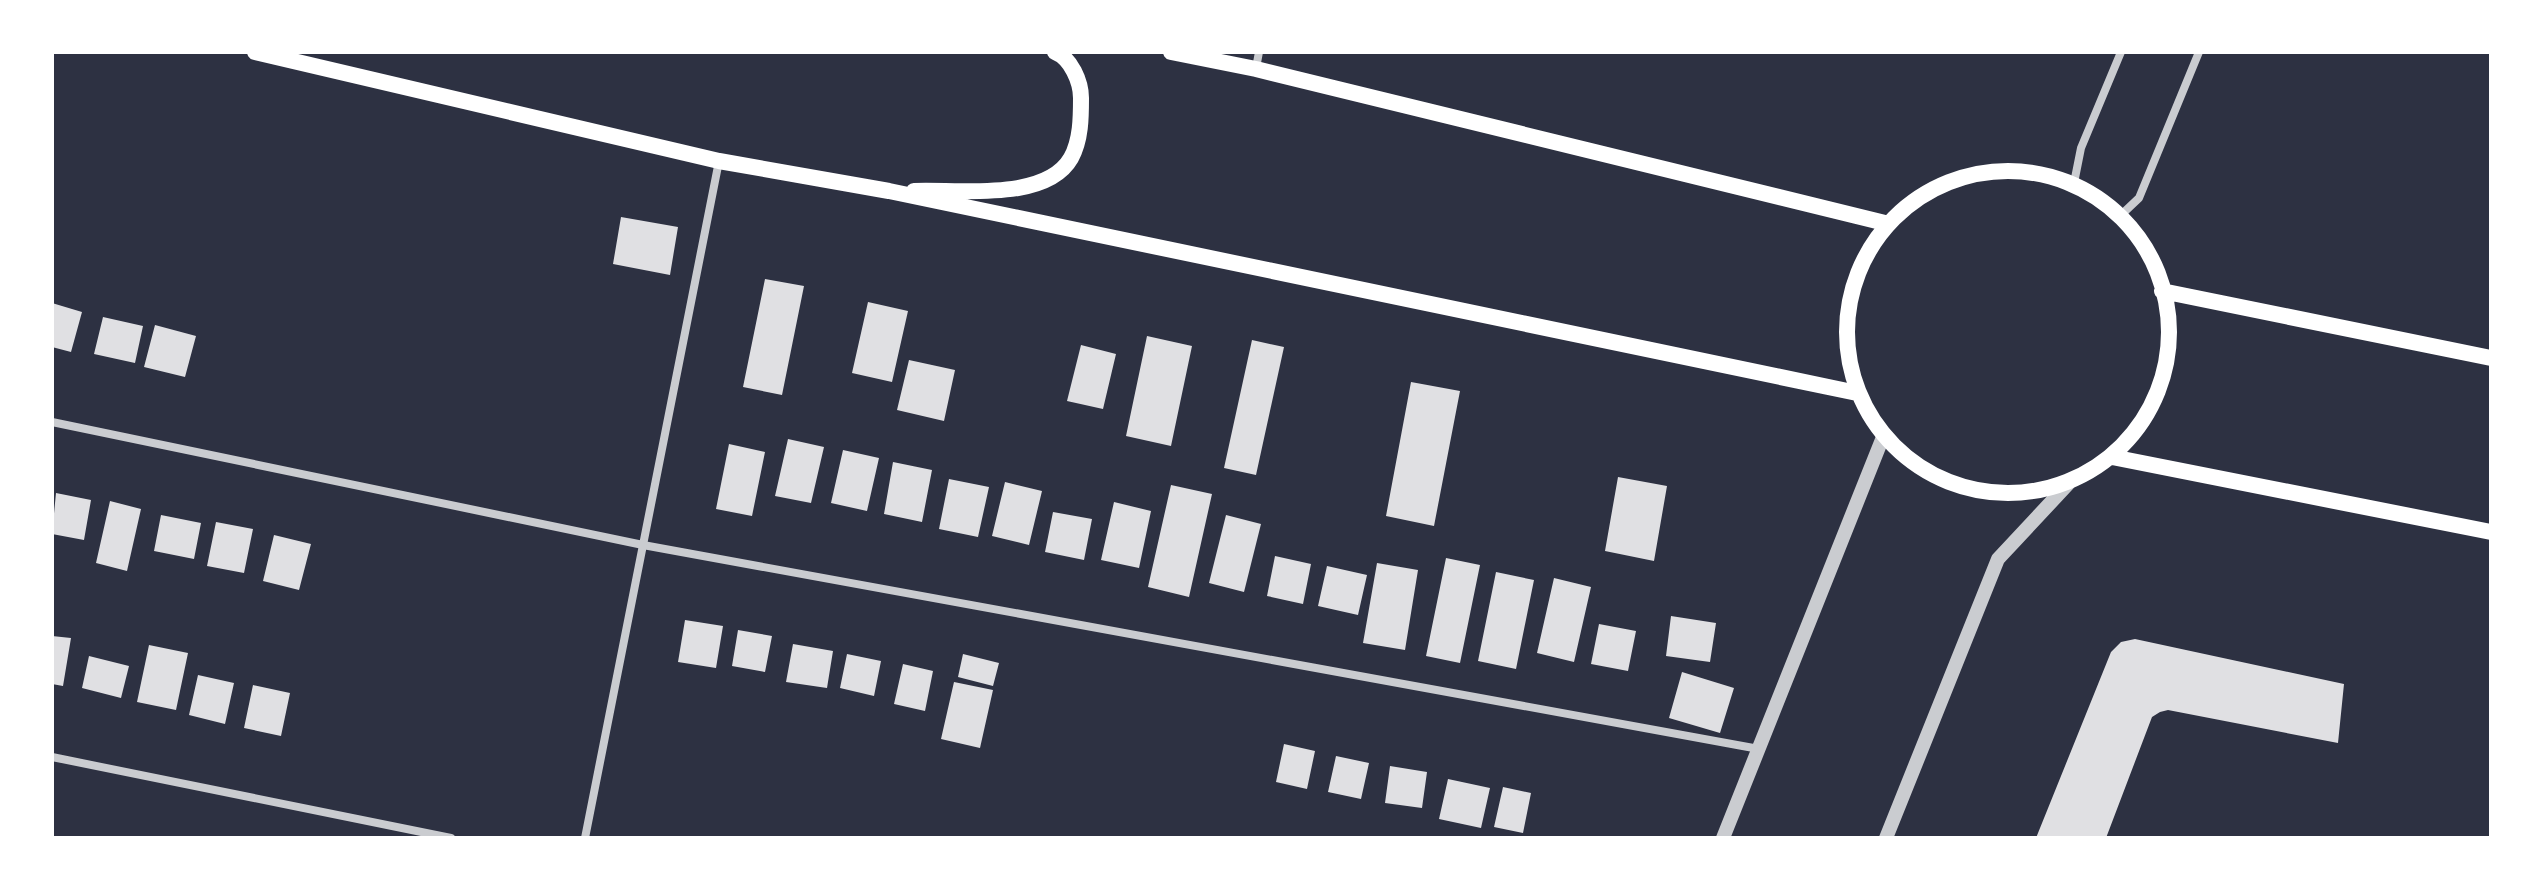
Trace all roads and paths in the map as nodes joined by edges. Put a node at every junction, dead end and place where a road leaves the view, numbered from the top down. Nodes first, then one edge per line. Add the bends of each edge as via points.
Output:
1 (255, 52) edge
2 (1055, 52) edge
3 (1171, 52) edge
4 (1259, 52) edge
5 (2121, 52) edge
6 (2199, 52) edge
7 (1256, 69) junction
8 (719, 161) junction
9 (2074, 183) junction
10 (889, 191) junction
11 (2121, 215) junction
12 (1885, 223) junction
13 (2162, 291) junction
14 (2491, 358) edge
15 (1857, 393) junction
16 (52, 422) edge
17 (1883, 437) junction
18 (2112, 457) junction
19 (2068, 484) junction
20 (2491, 532) edge
21 (643, 545) junction
22 (1759, 749) junction
23 (52, 757) edge
24 (451, 838) edge
25 (585, 838) edge
26 (1723, 838) edge
27 (1886, 838) edge

1 - 8 main road
2 - 10 main road via 1081,83 1081,125 1071,159 1049,180 1026,188
3 - 7 main road
4 - 7 street
5 - 9 street via 2081,148
6 - 11 street via 2139,198
7 - 12 main road
8 - 10 main road
8 - 21 street
9 - 11 main road
9 - 12 main road via 2019,169 1963,175 1912,200
10 - 15 main road
11 - 13 main road via 2154,261
12 - 15 main road via 1851,293 1846,344
13 - 14 main road
13 - 18 main road via 2169,316 2165,372 2145,419
15 - 17 main road
16 - 21 street
17 - 19 main road via 1922,471 1969,491 2019,495
17 - 22 street
18 - 19 main road
18 - 20 main road
19 - 27 street via 1998,559
21 - 22 street
21 - 25 street
22 - 26 street
23 - 24 street

